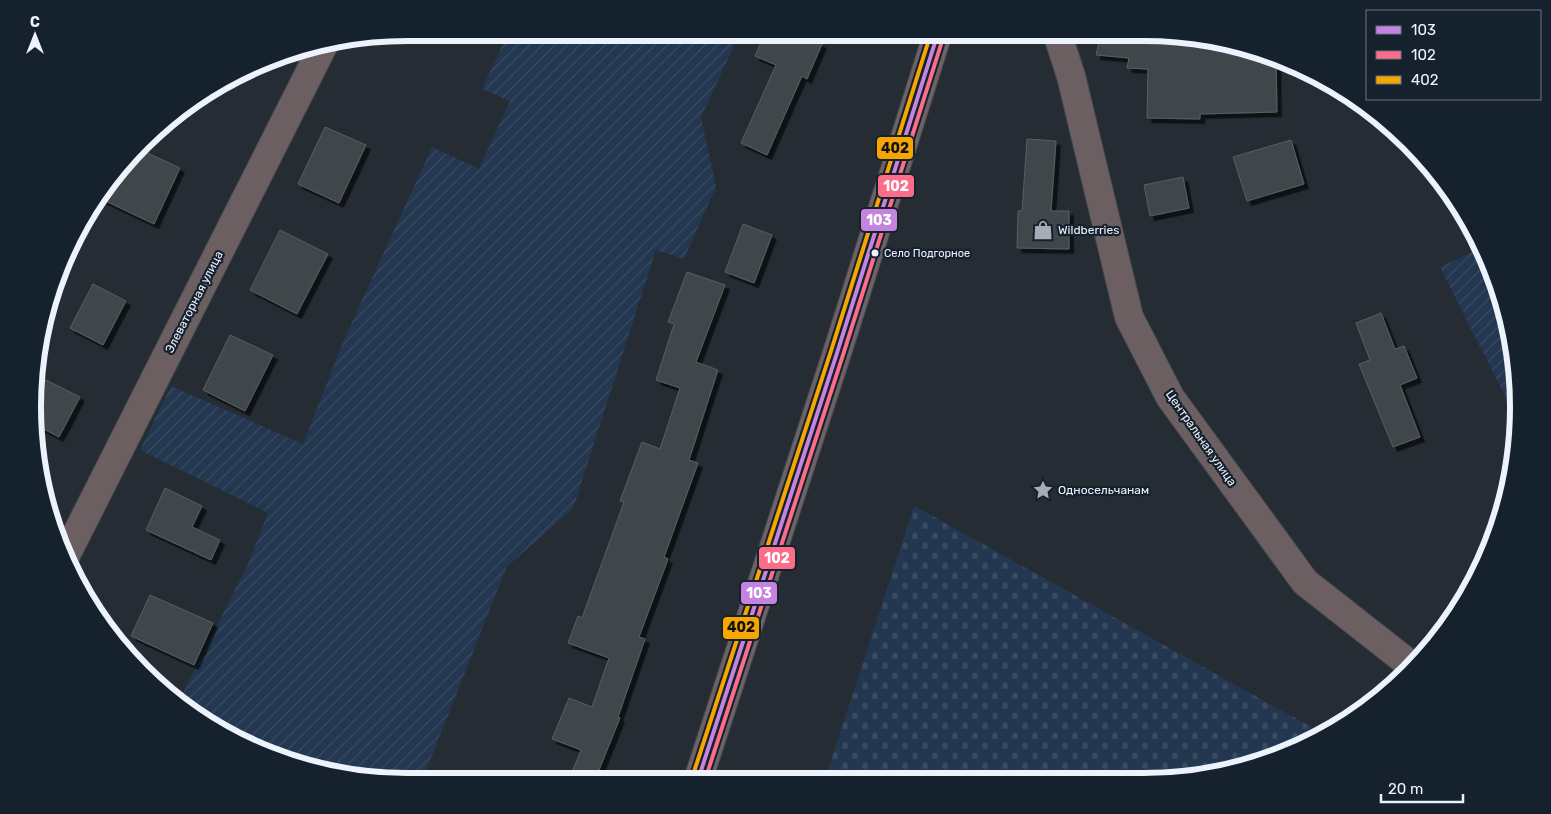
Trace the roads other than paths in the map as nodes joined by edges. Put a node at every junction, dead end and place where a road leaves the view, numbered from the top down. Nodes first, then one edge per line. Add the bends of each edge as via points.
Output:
1 (935, 41) edge
2 (1060, 41) edge
3 (320, 52) edge
4 (69, 548) edge
5 (1407, 662) edge
6 (700, 773) edge

1 - 6 main road
2 - 5 street, Центральная улица via 1072,76 1129,317 1170,396 1304,582
3 - 4 street, Элеваторная улица

